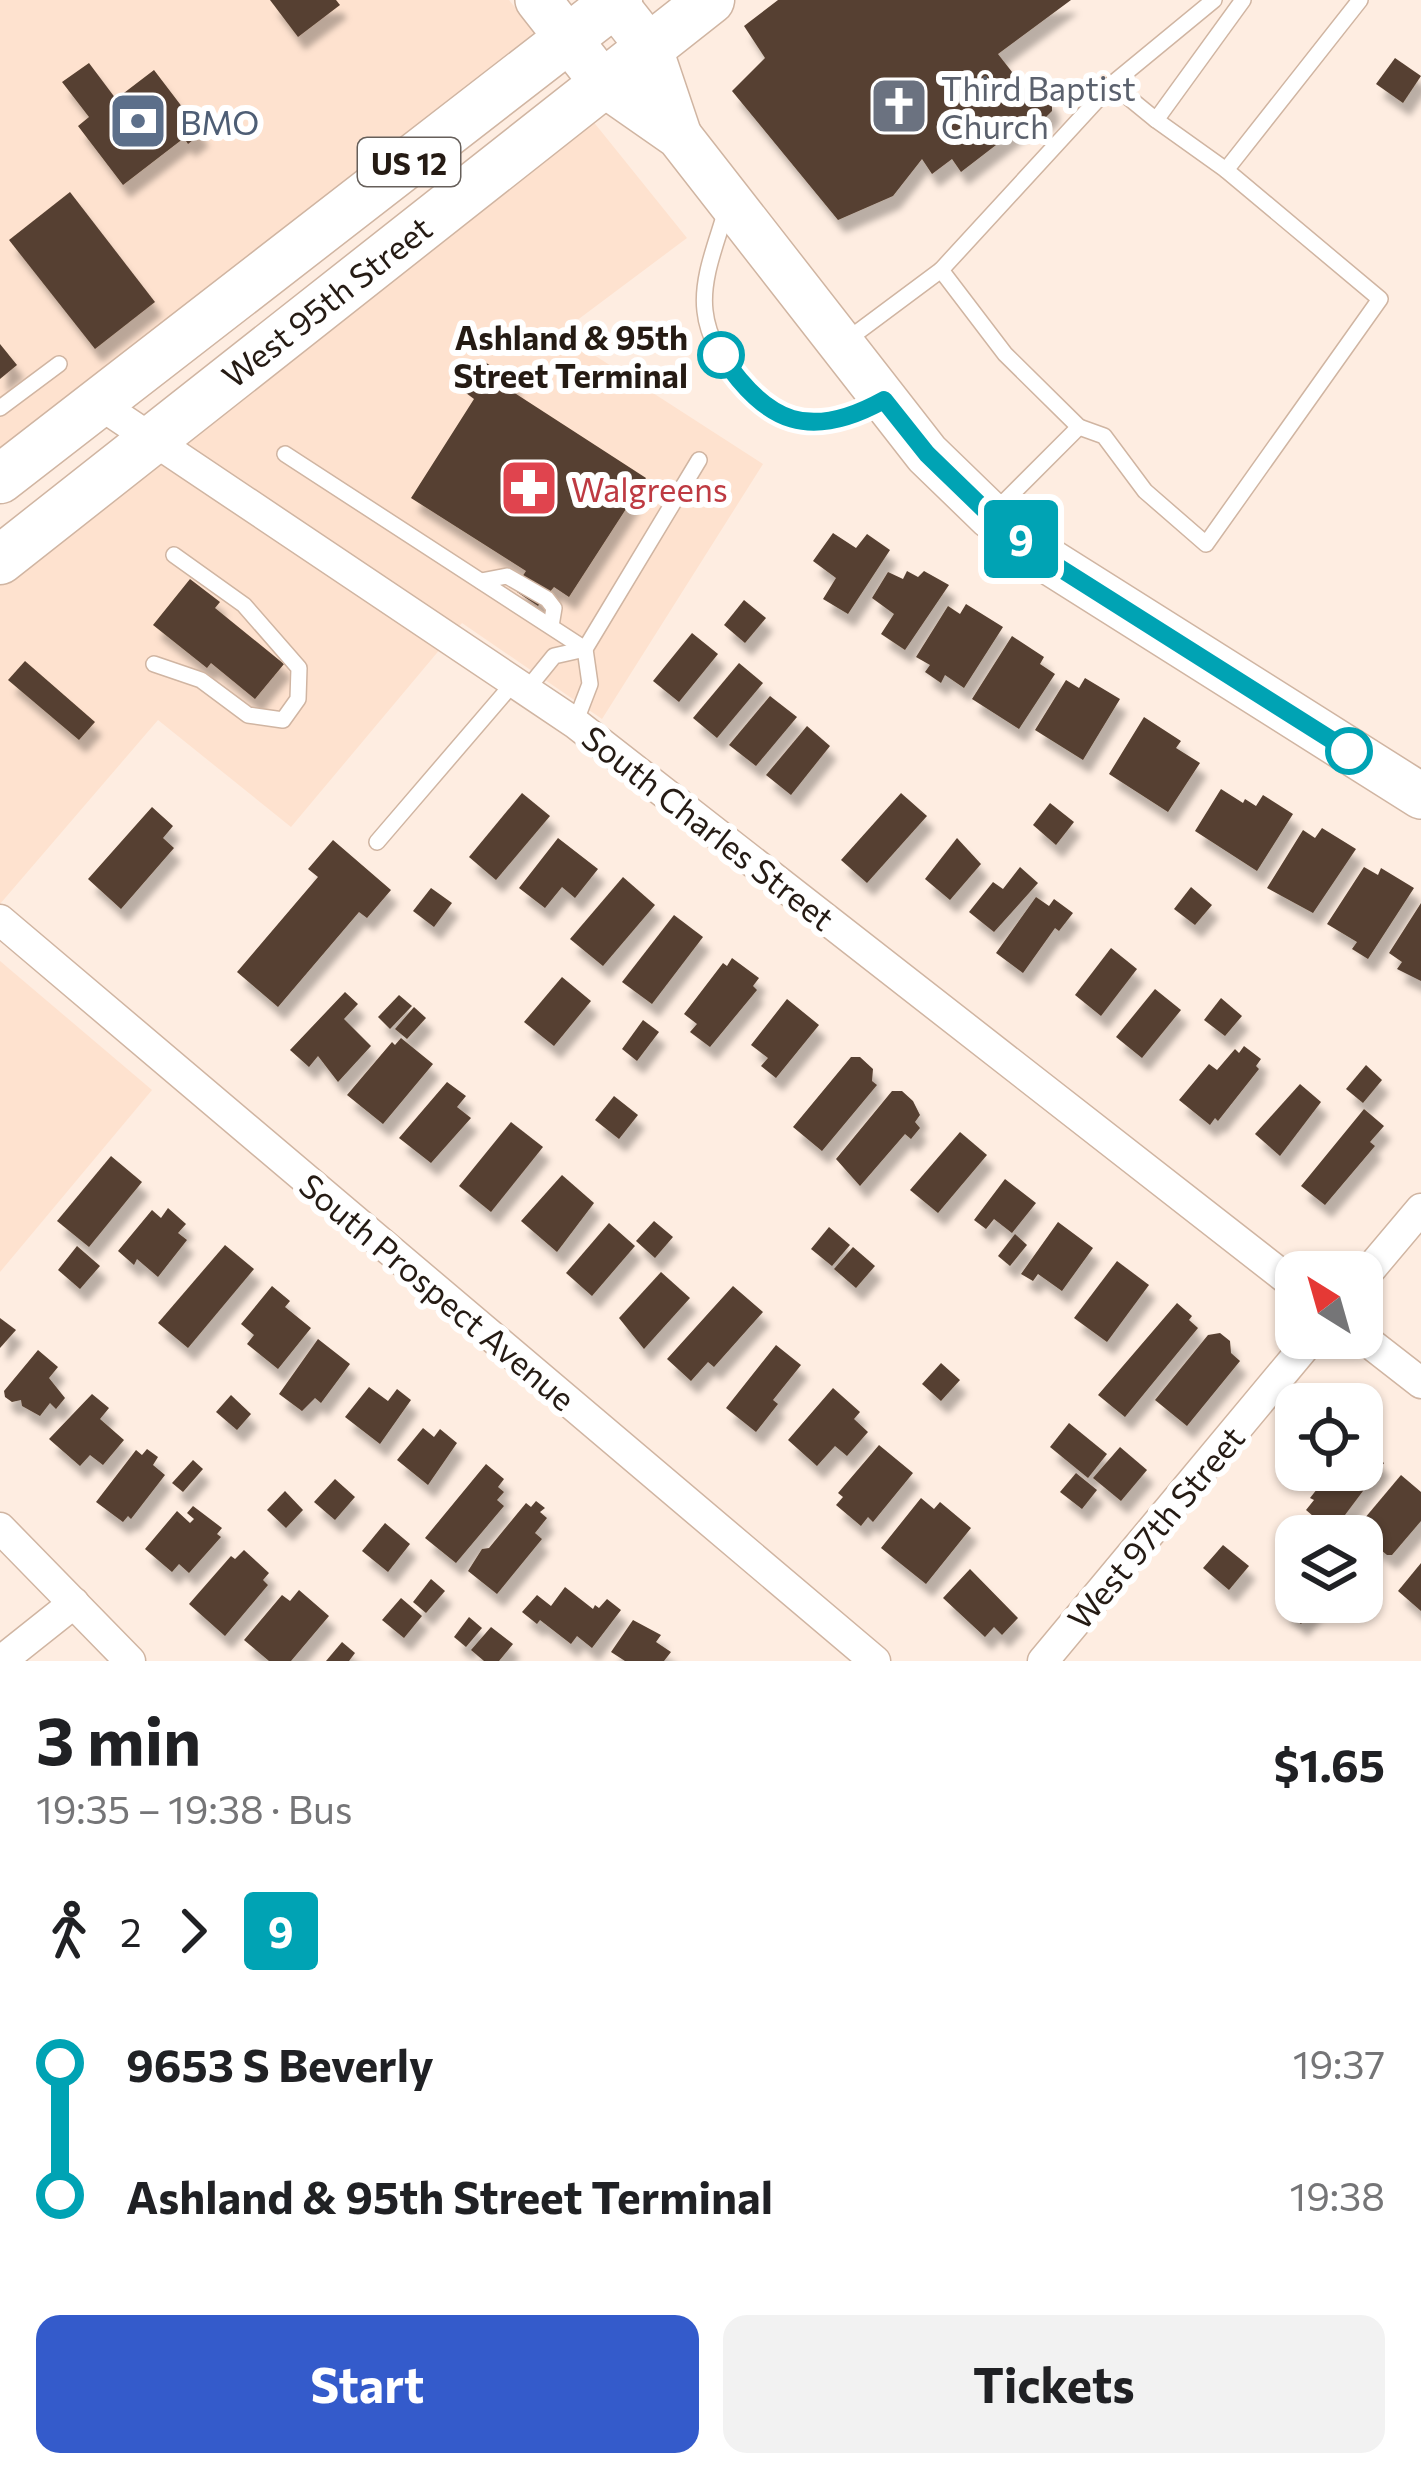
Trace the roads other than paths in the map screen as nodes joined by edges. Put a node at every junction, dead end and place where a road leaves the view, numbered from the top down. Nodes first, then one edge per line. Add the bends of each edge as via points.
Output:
1 (538, 0) edge
2 (710, 0) edge
3 (1214, 0) edge
4 (1243, 0) edge
5 (1360, 0) edge
6 (615, 1) edge
7 (568, 39) junction
8 (650, 47) junction
9 (603, 83) junction
10 (1112, 84) junction
11 (1156, 120) junction
12 (679, 136) junction
13 (1226, 170) junction
14 (728, 201) junction
15 (941, 270) junction
16 (840, 345) junction
17 (59, 364) dead end
18 (884, 400) junction
19 (98, 403) junction
20 (0, 408) edge
21 (1079, 427) junction
22 (154, 438) junction
23 (285, 454) dead end
24 (699, 460) dead end
25 (0, 478) edge
26 (991, 516) junction
27 (2, 555) edge
28 (174, 555) dead end
29 (585, 650) junction
30 (154, 664) dead end
31 (522, 684) junction
32 (575, 723) junction
33 (1421, 796) edge
34 (377, 842) dead end
35 (0, 920) edge
36 (1421, 1209) edge
37 (1383, 1254) edge
38 (1275, 1270) edge
39 (1383, 1353) edge
40 (1295, 1359) edge
41 (1421, 1383) edge
42 (0, 1528) edge
43 (74, 1603) junction
44 (1, 1661) edge
45 (130, 1661) edge
46 (875, 1661) edge
47 (1043, 1661) edge

1 - 7 main road
2 - 8 main road, West 95th Street / US 12
3 - 10 lane
4 - 11 lane
5 - 13 lane
6 - 7 main road, West 95th Street / US 12
6 - 8 main road
7 - 9 main road
7 - 19 main road, West 95th Street / US 12
8 - 9 main road, West 95th Street / US 12
8 - 12 main road
9 - 12 main road
9 - 22 main road, West 95th Street / US 12
10 - 11 lane
10 - 15 lane
11 - 13 lane
12 - 14 main road
13 - 21 lane via 1380,298 1205,544 1145,491 1104,436
14 - 16 main road
14 - 18 lane via 704,308 716,348 742,384 776,413 812,424 851,418
15 - 16 lane
15 - 21 lane via 1005,354
16 - 18 main road
17 - 20 lane
18 - 26 main road
19 - 22 street, South Charles Street
19 - 25 main road, West 95th Street / US 12
21 - 26 lane
22 - 27 main road, West 95th Street / US 12
22 - 31 street, South Charles Street
23 - 29 lane
24 - 29 lane
26 - 33 main road via 1047,560
28 - 30 lane via 244,605 299,668 298,699 283,720 248,715 201,680
29 - 31 lane via 554,656
29 - 32 lane via 590,684
31 - 32 street, South Charles Street
31 - 34 lane
32 - 38 street, South Charles Street
35 - 46 street, South Prospect Avenue
36 - 37 street
39 - 41 street
40 - 47 street, West 97th Street
42 - 43 street
43 - 44 street
43 - 45 street

